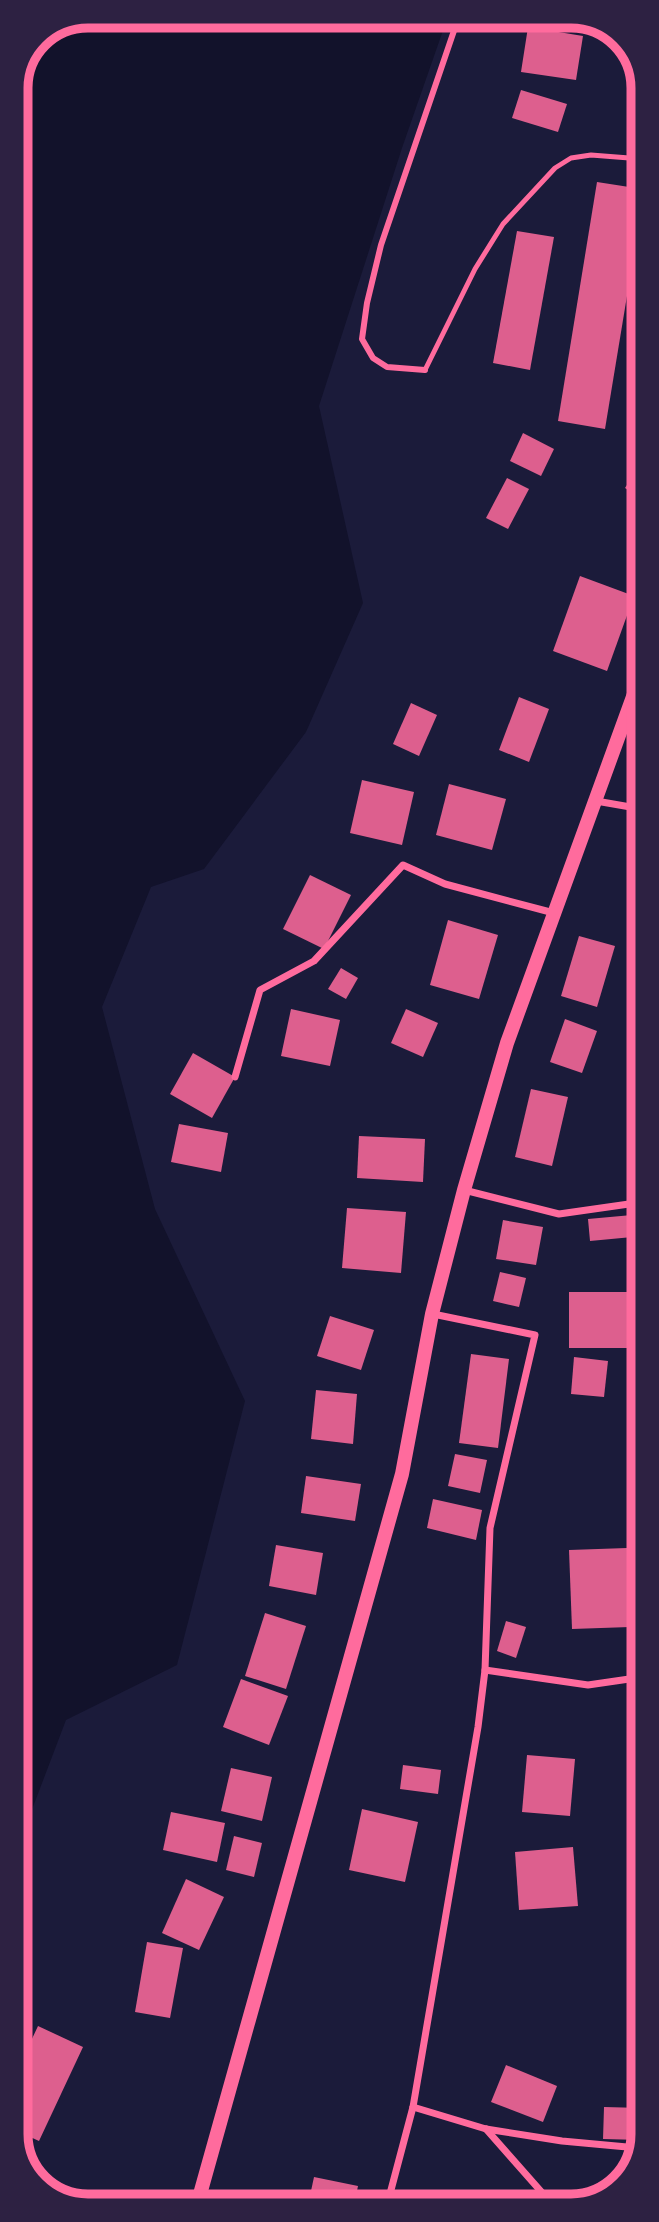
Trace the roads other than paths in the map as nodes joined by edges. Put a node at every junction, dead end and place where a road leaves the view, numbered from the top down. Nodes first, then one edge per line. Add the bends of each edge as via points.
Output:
1 (455, 28) edge
2 (631, 158) edge
3 (425, 370) joint
4 (631, 703) edge
5 (596, 801) junction
6 (631, 807) edge
7 (555, 913) junction
8 (235, 1077) dead end
9 (464, 1190) junction
10 (631, 1204) edge
11 (432, 1314) junction
12 (485, 1670) junction
13 (631, 1679) edge
14 (413, 2107) junction
15 (486, 2129) junction
16 (629, 2147) edge
17 (200, 2194) edge
18 (390, 2194) edge
19 (543, 2194) edge

1 - 3 street via 381,245 362,339 373,358 387,367
2 - 3 lane via 591,155 571,158 555,168 503,224
4 - 5 main road
5 - 6 street
5 - 7 main road
7 - 8 street via 445,884 403,865 314,961 260,990
7 - 9 main road via 508,1043
9 - 10 street via 559,1214
9 - 11 main road
11 - 12 street via 535,1335 490,1528
11 - 17 main road via 402,1474
12 - 13 street via 588,1685
12 - 14 street
14 - 15 street
14 - 18 street
15 - 16 street
15 - 19 street

